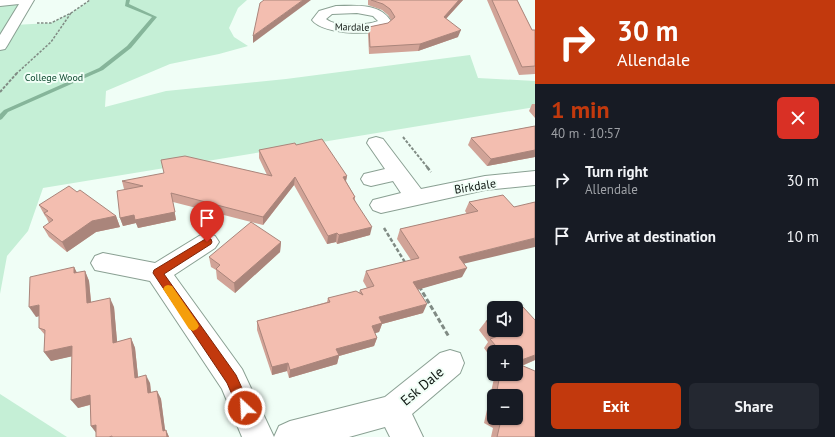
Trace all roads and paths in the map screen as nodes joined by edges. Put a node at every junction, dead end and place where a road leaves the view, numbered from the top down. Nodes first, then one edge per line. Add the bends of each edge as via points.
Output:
1 (28, 0) edge
2 (90, 0) edge
3 (0, 2) edge
4 (71, 13) junction
5 (14, 25) junction
6 (0, 46) edge
7 (0, 92) edge
8 (400, 134) dead end
9 (376, 143) dead end
10 (397, 173) junction
11 (535, 178) edge
12 (371, 179) dead end
13 (447, 191) junction
14 (415, 197) junction
15 (382, 205) joint
16 (207, 242) dead end
17 (103, 263) dead end
18 (409, 269) edge
19 (158, 273) junction
20 (417, 282) edge
21 (450, 363) joint
22 (393, 410) junction
23 (258, 437) edge
24 (290, 437) edge
25 (407, 437) edge

1 - 3 street
1 - 5 street
2 - 4 path
4 - 5 path via 51,23
4 - 7 path via 51,42 11,78
5 - 6 street
8 - 13 path
9 - 10 street
10 - 12 street
10 - 14 street
11 - 13 street, Birkdale via 485,183
13 - 14 street, Birkdale
14 - 15 street, Birkdale
15 - 18 path via 376,216
16 - 19 street
17 - 19 street
19 - 23 street via 232,379
20 - 21 path via 452,342
21 - 22 street, Esk Dale
22 - 24 street, Esk Dale
22 - 25 street, Esk Dale

